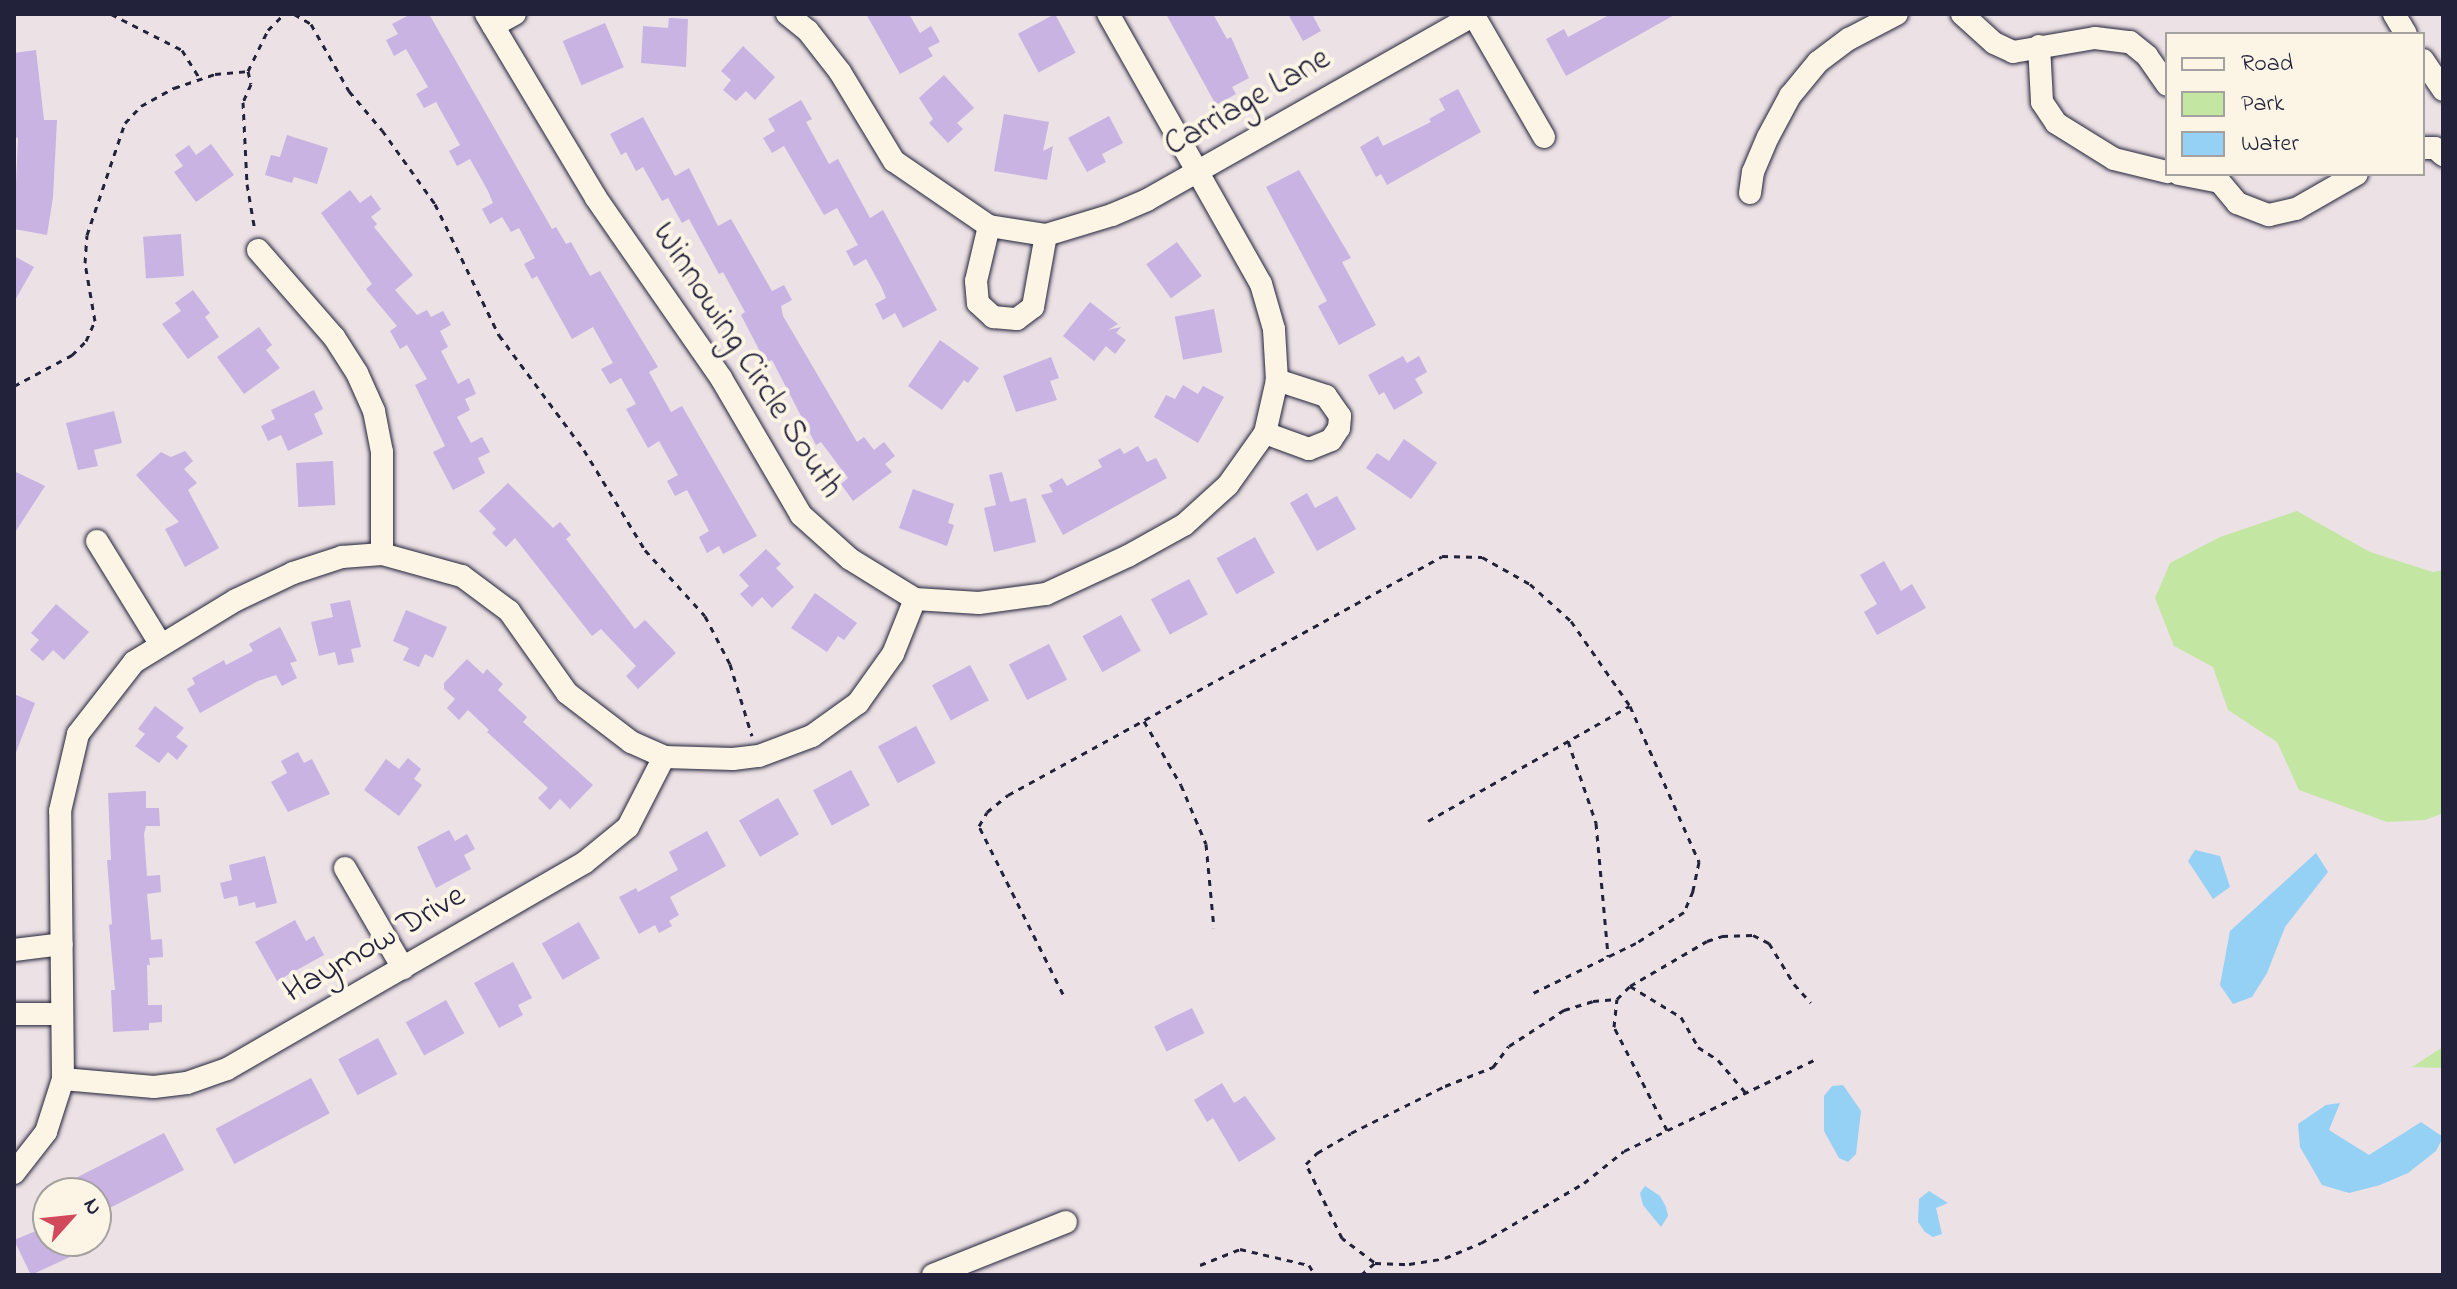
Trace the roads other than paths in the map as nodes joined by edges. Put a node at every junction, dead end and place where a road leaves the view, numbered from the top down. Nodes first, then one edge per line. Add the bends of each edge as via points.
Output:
1 (515, 14) edge
2 (787, 14) edge
3 (1108, 14) edge
4 (1474, 14) edge
5 (1897, 14) edge
6 (1962, 14) edge
7 (2394, 14) edge
8 (489, 20) edge
9 (2405, 32) edge
10 (2039, 46) junction
11 (2425, 63) edge
12 (2165, 82) edge
13 (2443, 90) edge
14 (1544, 137) dead end
15 (2425, 148) edge
16 (2443, 155) edge
17 (1198, 171) junction
18 (2165, 172) edge
19 (2354, 176) edge
20 (2214, 177) edge
21 (1750, 193) dead end
22 (989, 226) junction
23 (1046, 235) junction
24 (258, 250) road end
25 (1277, 380) junction
26 (1265, 433) junction
27 (97, 541) dead end
28 (382, 554) junction
29 (915, 599) junction
30 (161, 645) junction
31 (664, 757) junction
32 (345, 868) dead end
33 (62, 944) junction
34 (14, 950) edge
35 (403, 968) junction
36 (14, 1014) edge
37 (61, 1014) junction
38 (63, 1079) junction
39 (14, 1173) edge
40 (1066, 1222) dead end
41 (933, 1275) edge

1 - 8 street
2 - 22 street, Carriage Lane via 808,31 840,72 894,161
3 - 17 street
4 - 14 street
4 - 17 street, Carriage Lane
5 - 21 street via 1818,62 1790,96 1753,172
6 - 10 street via 1994,43 2013,52
7 - 9 street
8 - 29 street, Winnowing Circle South via 596,198 721,378 801,515 850,559
10 - 12 street via 2095,38 2130,42
10 - 18 street via 2042,102 2056,123 2114,159
11 - 13 street
15 - 16 street
17 - 23 street, Carriage Lane via 1112,215
17 - 25 street via 1261,284 1274,329
19 - 20 street via 2296,209 2269,215 2237,203
22 - 23 street, Carriage Lane
22 - 23 street via 976,281 978,303 993,317 1017,319 1033,307
24 - 28 street via 334,337 374,411 382,452
25 - 26 street
25 - 26 street via 1326,396 1340,416 1339,428 1331,440 1309,449
26 - 29 street, Winnowing Circle South via 1228,485 1184,525 1128,556 1046,594 979,603
27 - 30 street
28 - 30 street via 342,557 293,573
28 - 31 street via 462,576 509,611 567,693 631,742
29 - 31 street via 893,654 858,703 812,736 759,756
30 - 33 street via 134,662 78,734 60,811
31 - 35 street, Haymow Drive via 628,827 584,863
32 - 35 street
33 - 34 street
33 - 37 street
35 - 38 street, Haymow Drive via 227,1069 187,1083 154,1087
36 - 37 street
37 - 38 street
38 - 39 street via 46,1132
40 - 41 street

